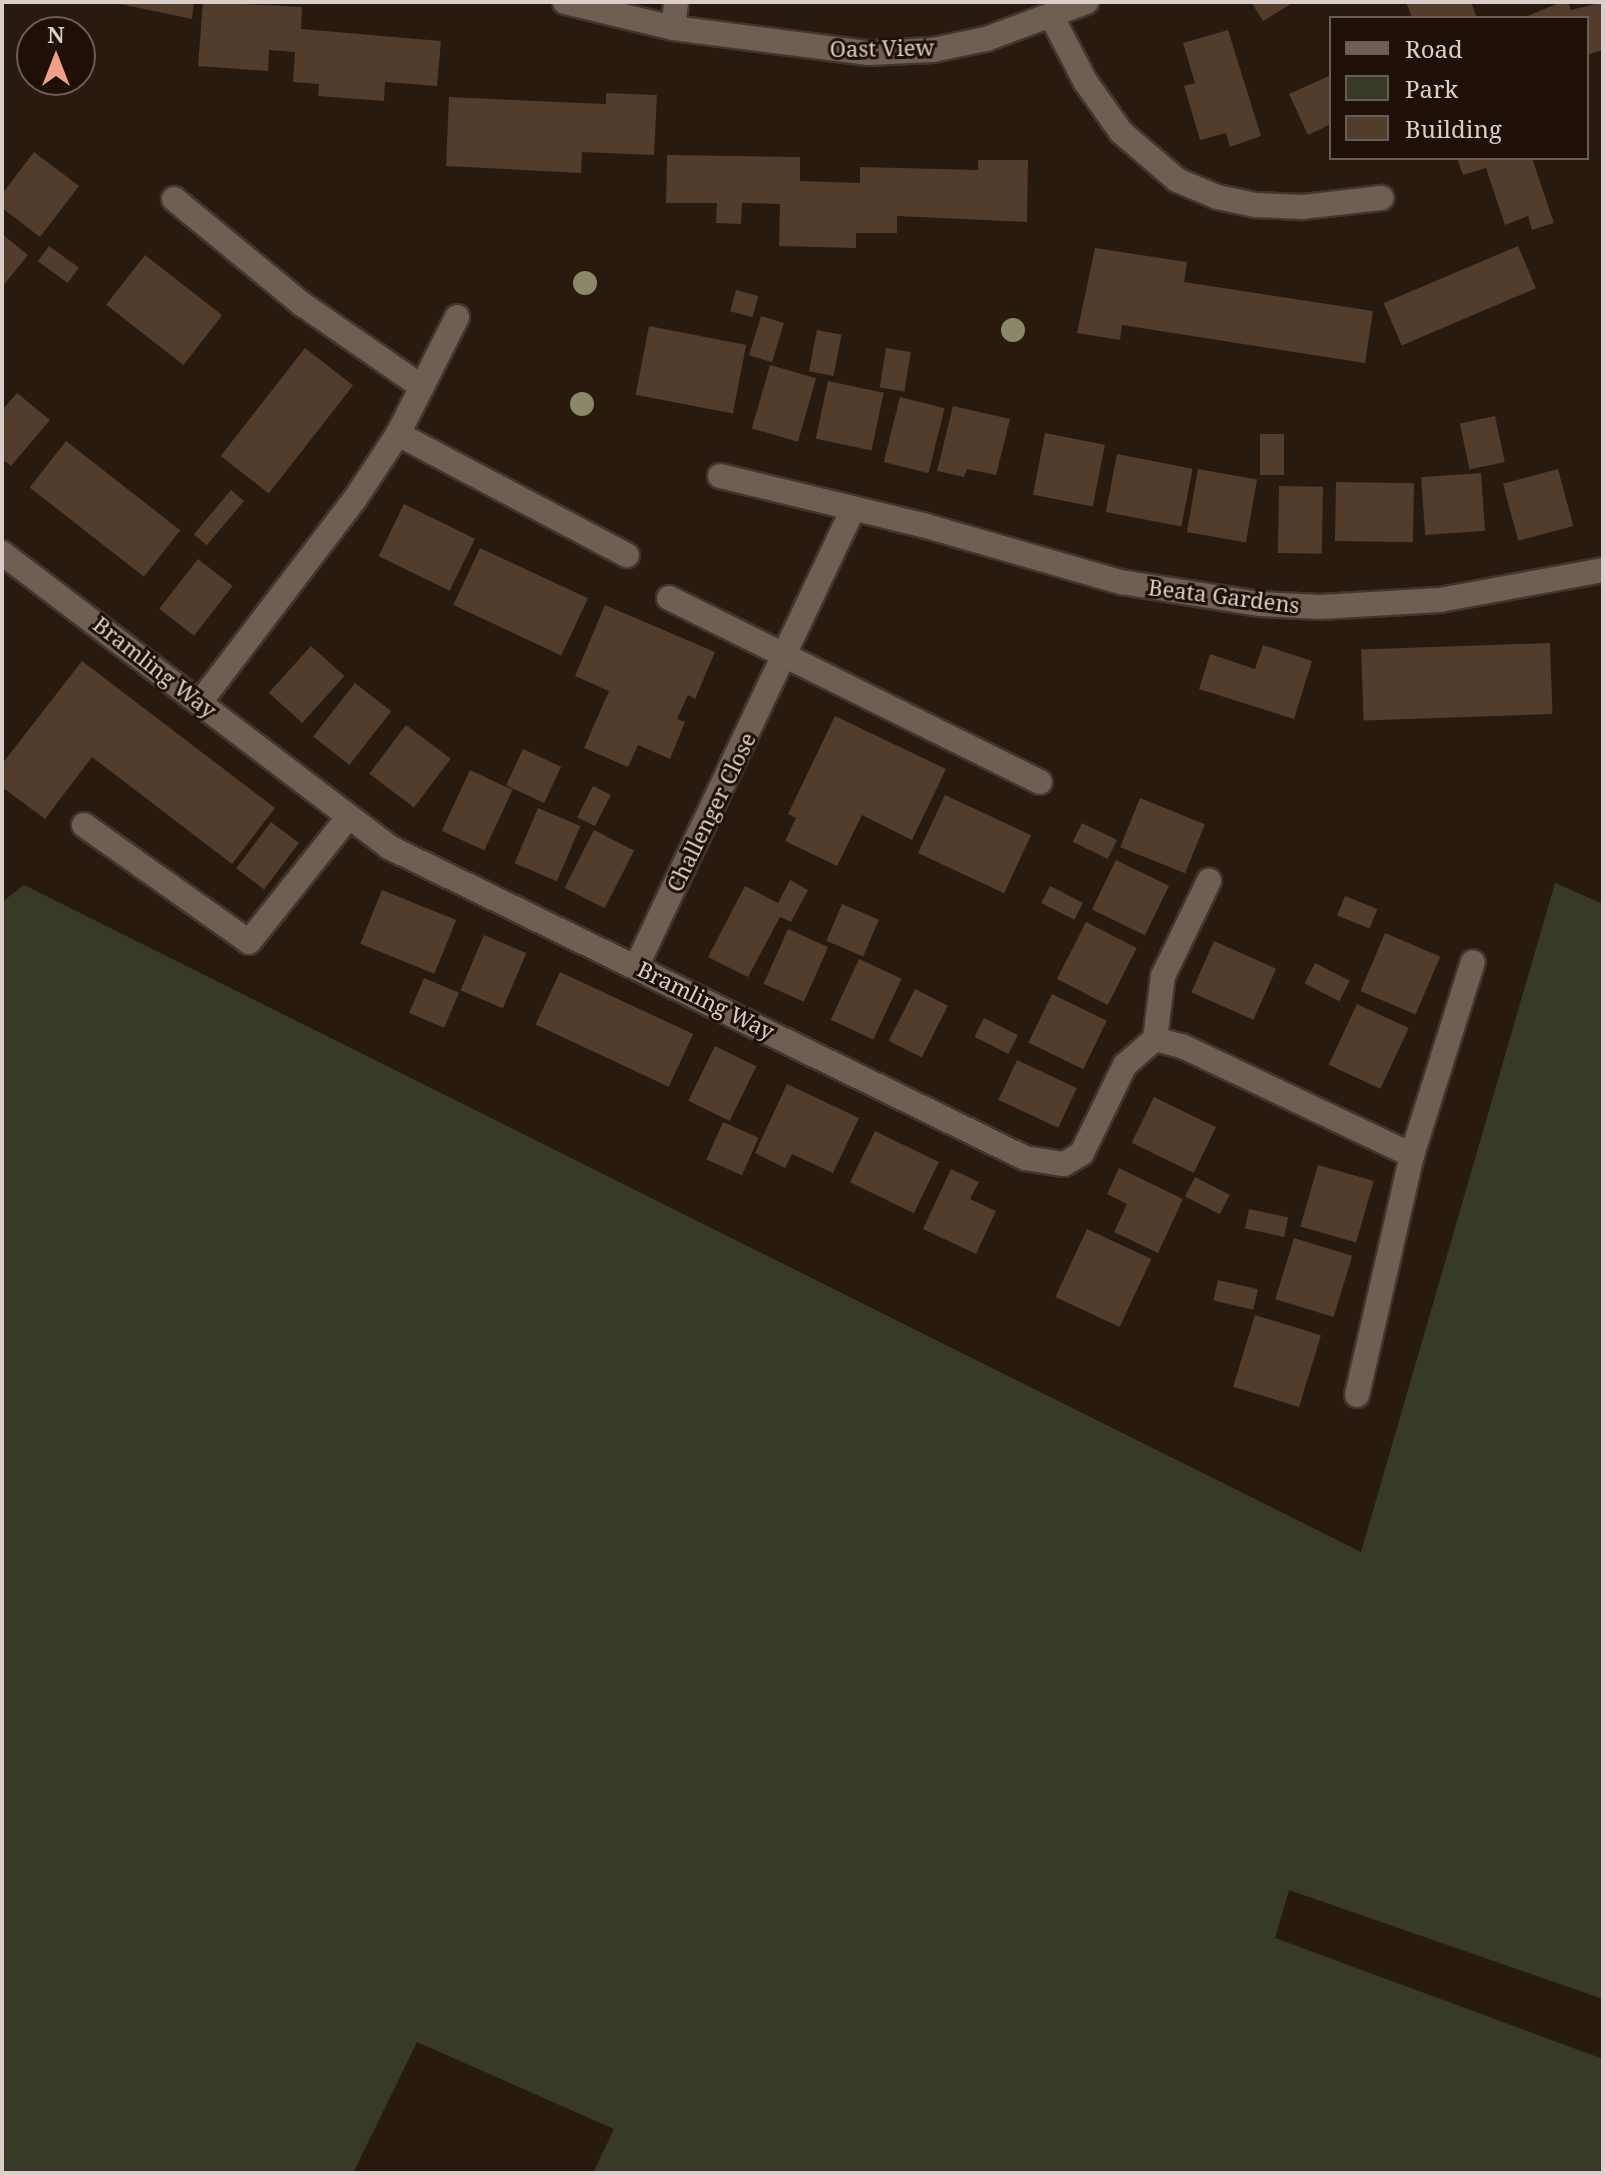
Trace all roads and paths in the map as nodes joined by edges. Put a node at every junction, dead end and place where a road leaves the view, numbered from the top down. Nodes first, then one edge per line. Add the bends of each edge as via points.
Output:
1 (565, 2) edge
2 (676, 2) edge
3 (1086, 2) edge
4 (1052, 17) junction
5 (673, 28) junction
6 (1381, 198) dead end
7 (174, 199) dead end
8 (457, 317) dead end
9 (422, 387) junction
10 (398, 434) junction
11 (720, 476) dead end
12 (853, 509) junction
13 (2, 553) edge
14 (627, 555) dead end
15 (1603, 570) edge
16 (669, 598) dead end
17 (784, 658) junction
18 (201, 701) junction
19 (1040, 782) dead end
20 (347, 819) junction
21 (84, 825) dead end
22 (1209, 881) dead end
23 (1473, 962) dead end
24 (637, 965) junction
25 (1155, 1039) junction
26 (1412, 1155) junction
27 (1357, 1395) dead end

1 - 5 street, Oast View
2 - 5 street
3 - 4 street, Oast View
4 - 5 street, Oast View via 933,50 868,53
4 - 6 street via 1085,81 1121,132 1177,180 1255,205 1303,207
7 - 9 street via 302,304
8 - 9 street
9 - 10 street
10 - 14 street
10 - 18 street via 329,536
11 - 12 street, Beata Gardens
12 - 15 street, Beata Gardens via 1121,582 1260,604 1320,607 1440,600
12 - 17 street
13 - 18 street, Bramling Way
16 - 17 street
17 - 19 street
17 - 24 street, Challenger Close
18 - 20 street, Bramling Way
20 - 21 street via 249,942
20 - 24 street, Bramling Way via 414,859
22 - 25 street via 1163,976
23 - 26 street
24 - 25 street, Bramling Way via 982,1138 1047,1164 1064,1164 1082,1153 1125,1065
25 - 26 street via 1182,1046
26 - 27 street

